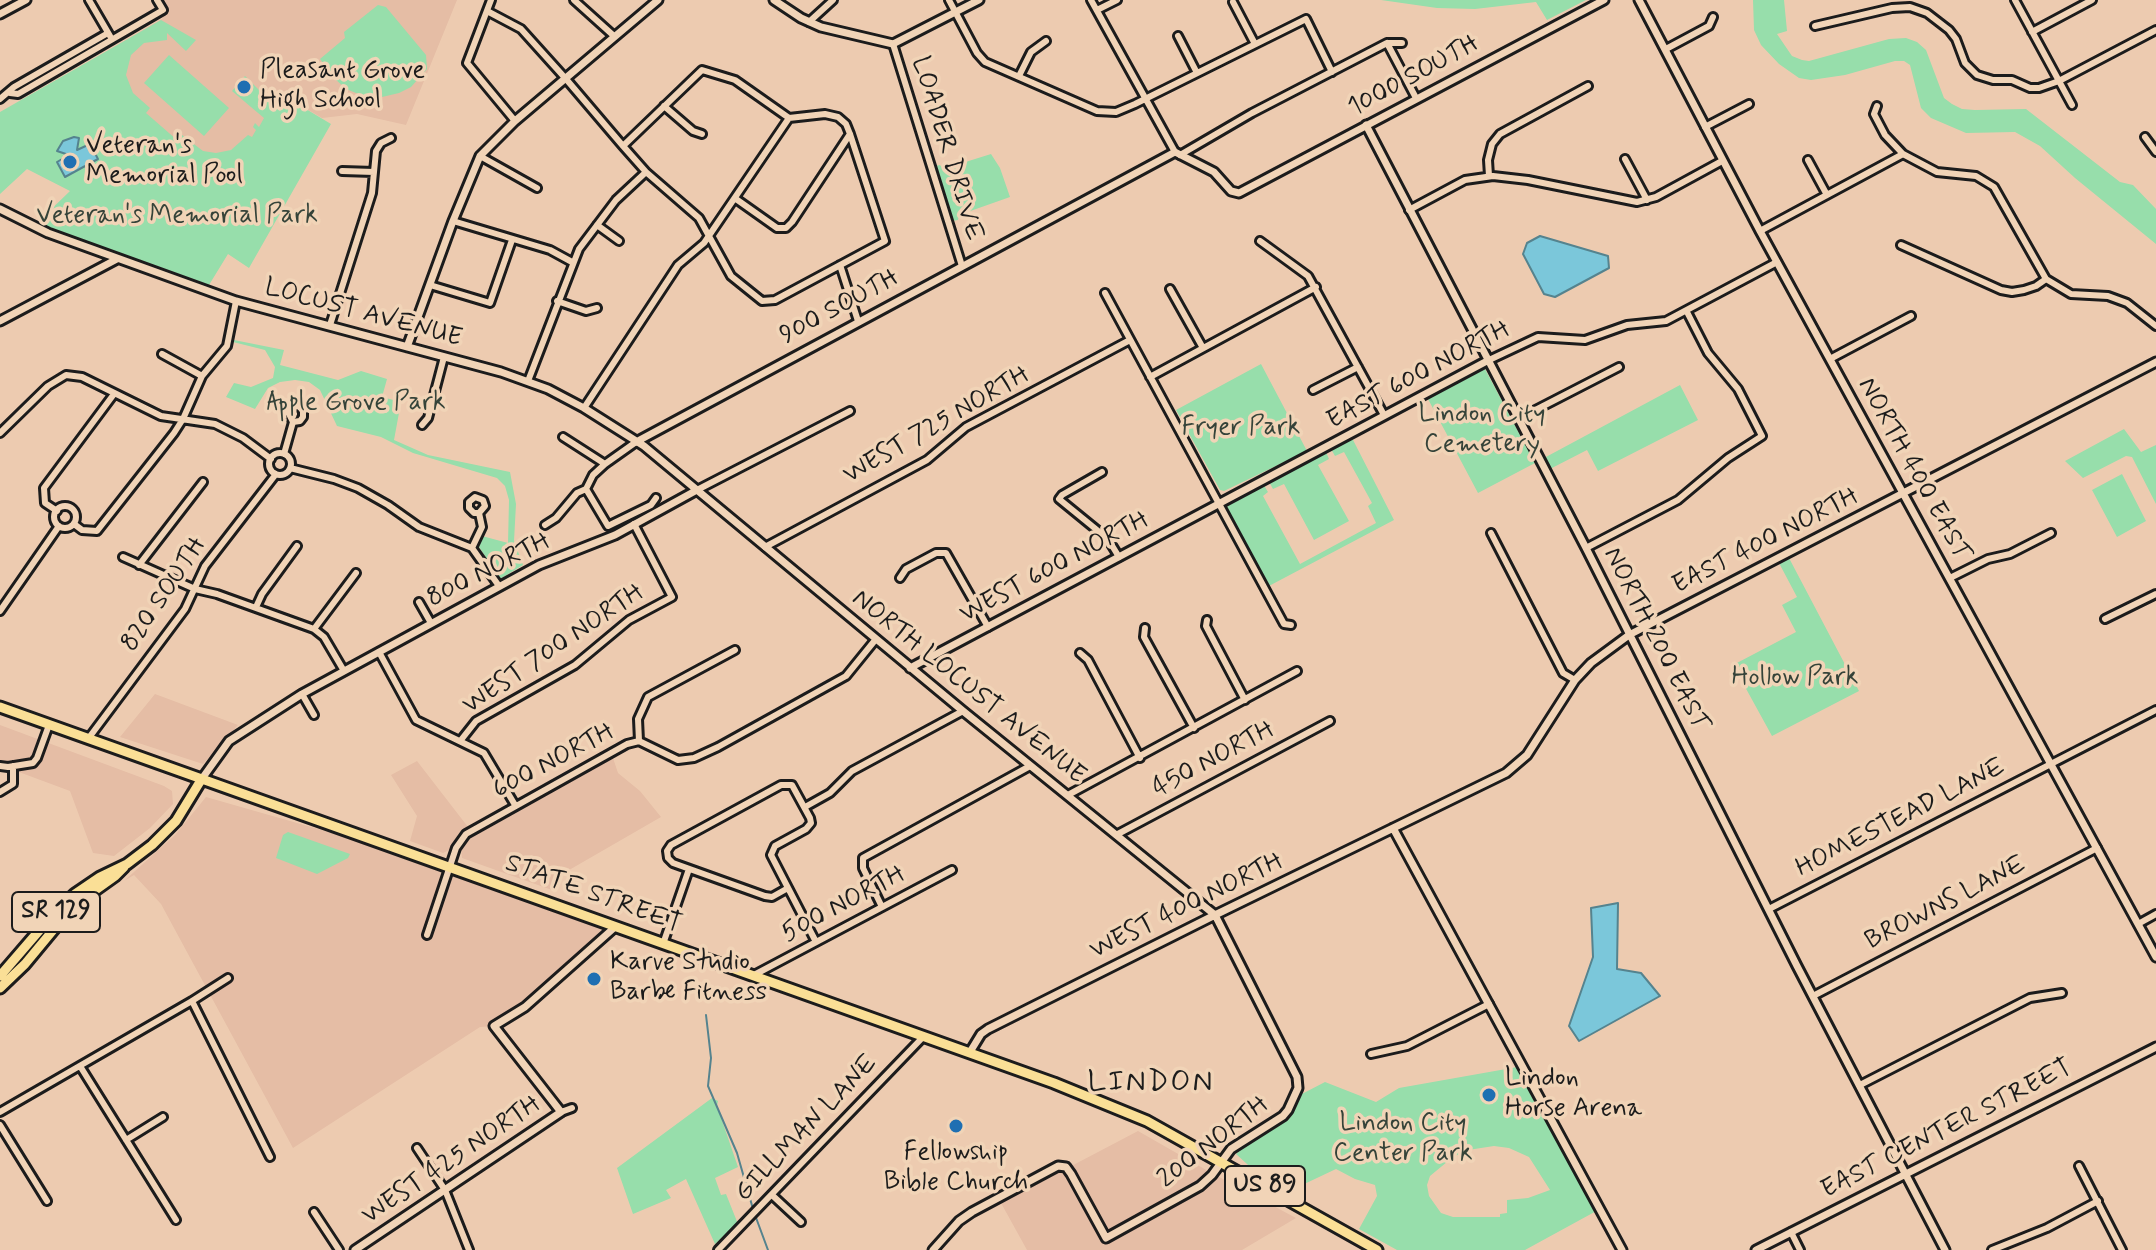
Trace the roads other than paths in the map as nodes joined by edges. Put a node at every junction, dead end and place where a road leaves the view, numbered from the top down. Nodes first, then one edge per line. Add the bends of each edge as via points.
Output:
1 (26, 0) edge
2 (89, 0) edge
3 (157, 0) edge
4 (491, 0) edge
5 (574, 0) edge
6 (658, 0) edge
7 (774, 0) edge
8 (833, 0) edge
9 (949, 0) edge
10 (979, 0) edge
11 (1091, 0) edge
12 (1117, 0) edge
13 (1604, 0) edge
14 (1639, 0) edge
15 (2015, 0) edge
16 (2092, 0) edge
17 (1233, 2) dead end
18 (1912, 4) edge
19 (1097, 10) junction
20 (487, 11) junction
21 (955, 12) junction
22 (0, 14) edge
23 (1713, 17) dead end
24 (809, 22) junction
25 (1815, 26) dead end
26 (2156, 30) edge
27 (2032, 32) junction
28 (110, 36) junction
29 (614, 36) junction
30 (1178, 36) dead end
31 (1046, 41) dead end
32 (1387, 43) junction
33 (1402, 43) dead end
34 (893, 44) junction
35 (1255, 44) junction
36 (1666, 49) junction
37 (1332, 72) junction
38 (1197, 73) junction
39 (1019, 76) junction
40 (566, 79) junction
41 (2059, 81) junction
42 (1588, 86) dead end
43 (1416, 98) junction
44 (0, 99) edge
45 (1145, 100) junction
46 (1749, 104) dead end
47 (2072, 105) dead end
48 (664, 106) junction
49 (1877, 106) dead end
50 (789, 118) junction
51 (515, 121) junction
52 (1366, 125) junction
53 (1705, 127) junction
54 (702, 134) dead end
55 (850, 134) junction
56 (2145, 137) dead end
57 (391, 138) dead end
58 (623, 146) junction
59 (2156, 152) edge
60 (1178, 153) junction
61 (1903, 154) junction
62 (480, 156) junction
63 (1625, 159) dead end
64 (1808, 160) dead end
65 (1722, 161) junction
66 (342, 171) dead end
67 (374, 172) junction
68 (646, 172) junction
69 (1489, 176) junction
70 (537, 188) dead end
71 (1827, 195) junction
72 (736, 199) junction
73 (1647, 200) junction
74 (0, 209) edge
75 (1409, 210) junction
76 (453, 221) junction
77 (597, 225) junction
78 (1760, 231) junction
79 (710, 235) junction
80 (512, 240) junction
81 (619, 241) dead end
82 (1260, 241) dead end
83 (1901, 245) dead end
84 (117, 259) junction
85 (572, 262) junction
86 (1777, 262) junction
87 (840, 265) junction
88 (962, 266) junction
89 (2046, 279) junction
90 (430, 285) junction
91 (1316, 287) junction
92 (1170, 289) dead end
93 (1105, 293) dead end
94 (236, 301) junction
95 (557, 301) junction
96 (597, 308) dead end
97 (1687, 312) junction
98 (1911, 316) dead end
99 (0, 321) edge
100 (858, 321) junction
101 (330, 325) junction
102 (2156, 326) edge
103 (1130, 340) junction
104 (407, 347) junction
105 (1203, 348) junction
106 (162, 354) dead end
107 (444, 357) junction
108 (1830, 359) junction
109 (1487, 361) junction
110 (2156, 362) edge
111 (1358, 367) junction
112 (1619, 367) dead end
113 (202, 376) junction
114 (1150, 377) junction
115 (528, 381) junction
116 (1313, 390) dead end
117 (114, 394) junction
118 (584, 408) junction
119 (850, 411) dead end
120 (1384, 415) junction
121 (183, 419) junction
122 (1518, 419) junction
123 (293, 422) dead end
124 (422, 425) dead end
125 (0, 433) edge
126 (563, 437) dead end
127 (636, 442) junction
128 (284, 454) junction
129 (271, 459) junction
130 (605, 464) junction
131 (290, 468) junction
132 (1102, 472) dead end
133 (276, 474) junction
134 (203, 482) dead end
135 (586, 489) junction
136 (697, 490) junction
137 (1903, 494) junction
138 (656, 498) dead end
139 (1218, 502) junction
140 (57, 511) junction
141 (479, 513) dead end
142 (74, 524) junction
143 (634, 524) junction
144 (545, 525) dead end
145 (59, 526) junction
146 (1491, 533) dead end
147 (2051, 533) dead end
148 (297, 546) dead end
149 (765, 547) junction
150 (472, 548) junction
151 (1586, 548) junction
152 (123, 557) dead end
153 (1119, 557) junction
154 (139, 565) junction
155 (356, 573) dead end
156 (900, 578) dead end
157 (1950, 578) junction
158 (499, 586) junction
159 (195, 589) junction
160 (2156, 594) edge
161 (419, 602) dead end
162 (256, 607) junction
163 (0, 611) edge
164 (2105, 619) dead end
165 (1207, 620) dead end
166 (431, 623) junction
167 (1291, 625) dead end
168 (988, 627) junction
169 (1145, 628) dead end
170 (314, 629) junction
171 (1629, 635) junction
172 (876, 639) junction
173 (735, 650) dead end
174 (379, 652) junction
175 (1080, 653) dead end
176 (910, 668) junction
177 (344, 671) junction
178 (1297, 671) dead end
179 (1575, 680) junction
180 (302, 694) junction
181 (1245, 700) junction
182 (0, 707) edge
183 (2156, 710) edge
184 (963, 711) junction
185 (314, 715) dead end
186 (1330, 721) dead end
187 (49, 725) junction
188 (1194, 728) junction
189 (88, 739) junction
190 (461, 740) junction
191 (639, 741) junction
192 (1140, 758) junction
193 (2050, 762) junction
194 (0, 766) edge
195 (13, 766) junction
196 (1030, 766) junction
197 (201, 780) junction
198 (0, 792) edge
199 (1068, 795) junction
200 (515, 805) junction
201 (805, 807) junction
202 (1393, 828) junction
203 (1116, 835) junction
204 (2097, 848) junction
205 (127, 864) junction
206 (451, 867) junction
207 (689, 869) junction
208 (952, 870) dead end
209 (788, 888) junction
210 (882, 907) junction
211 (1769, 909) junction
212 (2156, 914) edge
213 (1215, 915) junction
214 (2138, 924) junction
215 (615, 927) junction
216 (427, 935) dead end
217 (816, 942) junction
218 (663, 944) junction
219 (2156, 957) edge
220 (754, 975) junction
221 (0, 976) edge
222 (228, 978) dead end
223 (0, 988) edge
224 (2062, 993) dead end
225 (1813, 996) junction
226 (192, 1001) junction
227 (1489, 1004) junction
228 (924, 1036) junction
229 (2156, 1047) edge
230 (970, 1052) junction
231 (1371, 1054) dead end
232 (80, 1066) junction
233 (1860, 1085) junction
234 (572, 1108) dead end
235 (0, 1112) edge
236 (561, 1112) junction
237 (163, 1117) dead end
238 (0, 1125) edge
239 (126, 1140) junction
240 (417, 1148) dead end
241 (270, 1157) dead end
242 (1220, 1162) junction
243 (2079, 1166) dead end
244 (1905, 1175) junction
245 (445, 1190) junction
246 (772, 1195) junction
247 (47, 1201) dead end
248 (2098, 1201) junction
249 (314, 1212) dead end
250 (176, 1220) dead end
251 (801, 1222) dead end
252 (1791, 1232) junction
253 (936, 1249) edge
254 (339, 1250) edge
255 (355, 1250) edge
256 (469, 1250) edge
257 (718, 1250) edge
258 (1377, 1250) edge
259 (1622, 1250) edge
260 (1756, 1250) edge
261 (1800, 1250) edge
262 (1945, 1250) edge
263 (1992, 1250) edge
264 (2122, 1250) edge

1 - 22 street
2 - 28 street
3 - 28 street via 163,10
4 - 20 street
5 - 29 street
6 - 29 street
7 - 24 street
8 - 24 street
9 - 21 street
10 - 21 street
11 - 19 street
12 - 19 street
13 - 43 street, 1000 SOUTH
14 - 36 street, NORTH 400 EAST
15 - 27 street
16 - 27 street
17 - 35 street
18 - 25 street
18 - 41 street via 1949,30 1965,63 1984,79 2012,80 2030,88
19 - 45 street
20 - 40 street via 521,29
20 - 51 street via 467,63
21 - 34 street
21 - 39 street via 980,58
23 - 36 street via 1709,26
24 - 34 street
26 - 41 street
27 - 41 street
28 - 44 street via 18,94
29 - 40 street
30 - 38 street
31 - 39 street via 1031,52
32 - 33 street, 900 SOUTH
32 - 37 street, 900 SOUTH
32 - 43 street
34 - 88 street, LOADER DRIVE
35 - 37 street via 1306,19
35 - 38 street
36 - 53 street, NORTH 400 EAST
37 - 60 street, 900 SOUTH
38 - 45 street
39 - 45 street via 1097,111 1116,112
40 - 51 street
40 - 58 street
41 - 47 street
42 - 69 street via 1500,134 1492,144
43 - 52 street, 1000 SOUTH
45 - 60 street
46 - 53 street
48 - 50 street via 702,70 735,80
48 - 54 street
48 - 58 street
49 - 61 street via 1874,114 1885,135
50 - 55 street via 838,117
50 - 72 street
51 - 62 street
52 - 60 street, 1000 SOUTH via 1243,191 1231,191 1214,172
52 - 75 street, NORTH 200 EAST
53 - 65 street, NORTH 400 EAST
55 - 72 street via 786,228 777,228
55 - 87 street via 885,241
56 - 59 street
57 - 67 street via 376,151
58 - 68 street
60 - 88 street, 900 SOUTH
61 - 71 street
61 - 89 street via 1937,172 1976,176 1994,187
62 - 70 street
62 - 76 street
63 - 73 street
64 - 71 street
65 - 73 street
65 - 78 street, NORTH 400 EAST
66 - 67 street
67 - 101 street
68 - 77 street
68 - 79 street via 699,218
69 - 73 street
69 - 75 street via 1465,180
71 - 78 street
72 - 79 street
74 - 84 street, LOCUST AVENUE
75 - 109 street, NORTH 200 EAST
76 - 80 street
76 - 90 street
77 - 81 street
77 - 85 street
78 - 86 street, NORTH 400 EAST
79 - 87 street via 731,276 767,302
79 - 118 street via 678,265
80 - 85 street
80 - 90 street via 490,303
82 - 91 street via 1302,270
83 - 89 street via 2001,290 2024,290
84 - 94 street, LOCUST AVENUE
84 - 99 street
85 - 95 street
86 - 97 street, EAST 600 NORTH
86 - 108 street, NORTH 400 EAST
87 - 100 street
88 - 100 street, 900 SOUTH
89 - 102 street via 2071,294 2127,303
90 - 104 street
91 - 105 street
91 - 111 street
92 - 105 street
93 - 103 street
94 - 101 street, LOCUST AVENUE
94 - 113 street via 227,346
95 - 96 street via 586,311
95 - 115 street
97 - 109 street, EAST 600 NORTH via 1585,340 1531,339
97 - 151 street via 1762,436 1678,500
98 - 108 street
100 - 127 street, 900 SOUTH
101 - 104 street, LOCUST AVENUE
103 - 114 street
103 - 149 street, WEST 725 NORTH via 966,427 927,460
104 - 107 street, LOCUST AVENUE
105 - 114 street
106 - 113 street
107 - 115 street, LOCUST AVENUE
107 - 124 street
108 - 137 street, NORTH 400 EAST
109 - 120 street, EAST 600 NORTH
109 - 122 street, NORTH 200 EAST
110 - 137 street, EAST 400 NORTH
111 - 116 street
111 - 120 street
112 - 122 street
113 - 121 street
114 - 139 street
115 - 118 street, LOCUST AVENUE
117 - 121 street via 161,416
117 - 125 street via 82,377 66,375
117 - 140 street via 44,488 45,503
118 - 127 street, LOCUST AVENUE
119 - 136 street
120 - 139 street, EAST 600 NORTH
121 - 129 street via 215,424
121 - 142 street via 97,531
122 - 151 street, NORTH 200 EAST
123 - 128 street
126 - 130 street
127 - 130 street, 900 SOUTH
127 - 136 street, LOCUST AVENUE
128 - 129 street
128 - 131 street
129 - 133 street
130 - 135 street, 900 SOUTH
131 - 133 street
131 - 150 street via 358,488 419,527
132 - 153 street via 1059,499 1108,539
133 - 159 street, 820 SOUTH via 205,566
134 - 154 street
135 - 138 street via 608,526
135 - 144 street, 900 SOUTH
136 - 143 street, 800 NORTH
136 - 149 street, NORTH LOCUST AVENUE
137 - 157 street, NORTH 400 EAST
137 - 171 street, EAST 400 NORTH
139 - 153 street, WEST 600 NORTH
139 - 167 street via 1284,624
140 - 142 street via 72,509
140 - 145 street
141 - 150 street via 482,527
142 - 145 street
143 - 158 street, 800 NORTH
143 - 190 street, WEST 700 NORTH via 672,597 621,625 575,665 476,721
145 - 163 street
146 - 179 street via 1563,673
147 - 157 street
148 - 162 street
149 - 172 street, NORTH LOCUST AVENUE
150 - 158 street
151 - 171 street, NORTH 200 EAST
152 - 154 street
153 - 168 street, WEST 600 NORTH
154 - 159 street
155 - 170 street
156 - 168 street via 936,553 949,555
157 - 193 street, NORTH 400 EAST
158 - 166 street, 800 NORTH
159 - 162 street
159 - 189 street, 820 SOUTH
160 - 164 street
161 - 166 street
162 - 170 street
165 - 181 street
166 - 174 street, 800 NORTH
168 - 176 street, WEST 600 NORTH
169 - 188 street via 1144,637
170 - 177 street
171 - 179 street, EAST 400 NORTH
171 - 211 street, NORTH 200 EAST
172 - 176 street, NORTH LOCUST AVENUE
172 - 191 street, 600 NORTH via 846,676 694,758 678,760
173 - 191 street via 648,697 638,719
174 - 177 street, 800 NORTH
174 - 190 street via 416,720
175 - 192 street
176 - 184 street, NORTH LOCUST AVENUE
177 - 180 street, 800 NORTH
178 - 181 street
179 - 202 street, EAST 400 NORTH via 1527,755 1506,773
180 - 185 street
180 - 197 street via 229,741
181 - 188 street
182 - 187 main road, STATE STREET / US 89
183 - 193 street, HOMESTEAD LANE
184 - 196 street, NORTH LOCUST AVENUE
184 - 201 street via 852,771 830,793
186 - 203 street, 450 NORTH
187 - 189 main road, STATE STREET / US 89
187 - 195 street via 33,763
188 - 192 street
189 - 197 main road, STATE STREET / US 89
190 - 200 street via 488,757
191 - 200 street, 600 NORTH
192 - 199 street
193 - 204 street, NORTH 400 EAST
193 - 211 street, HOMESTEAD LANE
194 - 195 street
195 - 198 street via 13,784
196 - 199 street, NORTH LOCUST AVENUE
196 - 210 street via 863,858
197 - 205 main road, SR 129 via 176,821
197 - 206 main road, STATE STREET / US 89
199 - 203 street, NORTH LOCUST AVENUE
200 - 206 street, 600 NORTH via 466,834
201 - 207 street via 795,789 781,785 671,845 671,862
201 - 209 street via 811,823 772,850
202 - 213 street, WEST 400 NORTH
202 - 227 street
203 - 213 street, NORTH LOCUST AVENUE
204 - 214 street, NORTH 400 EAST
204 - 225 street, BROWNS LANE
205 - 221 main road, SR 129 via 67,901
205 - 223 main road, SR 129 via 74,905
206 - 215 main road, STATE STREET / US 89
206 - 216 street, 600 NORTH
207 - 209 street via 767,897
207 - 218 street
208 - 210 street, 500 NORTH
209 - 217 street
210 - 217 street, 500 NORTH
211 - 225 street, NORTH 200 EAST
212 - 214 street
213 - 230 street, WEST 400 NORTH via 981,1034
213 - 242 street, 200 NORTH via 1298,1081 1283,1116 1231,1149
214 - 219 street, NORTH 400 EAST
215 - 218 main road, STATE STREET / US 89
215 - 236 street via 525,1007 494,1026
217 - 220 street, 500 NORTH
218 - 220 main road, STATE STREET / US 89
220 - 228 main road, STATE STREET / US 89
222 - 226 street
224 - 233 street via 2030,998
225 - 233 street, NORTH 200 EAST
226 - 232 street
226 - 241 street
227 - 231 street via 1407,1046
227 - 259 street
228 - 230 main road, STATE STREET / US 89
228 - 246 street, GILLMAN LANE
229 - 244 street, EAST CENTER STREET
230 - 242 main road, STATE STREET / US 89 via 1147,1121
232 - 235 street
232 - 239 street
233 - 244 street, NORTH 200 EAST
234 - 236 street, WEST 425 NORTH
236 - 245 street, WEST 425 NORTH
237 - 239 street
238 - 247 street
239 - 250 street
240 - 245 street
242 - 253 street, 200 NORTH via 1191,1192 1106,1238 1066,1167 1058,1166 972,1212
242 - 258 main road, STATE STREET / US 89
243 - 248 street
244 - 252 street, EAST CENTER STREET
244 - 262 street, NORTH 200 EAST
245 - 255 street, WEST 425 NORTH
245 - 256 street
246 - 251 street
246 - 257 street, GILLMAN LANE
248 - 263 street
248 - 264 street
249 - 254 street
252 - 260 street, EAST CENTER STREET
252 - 261 street

